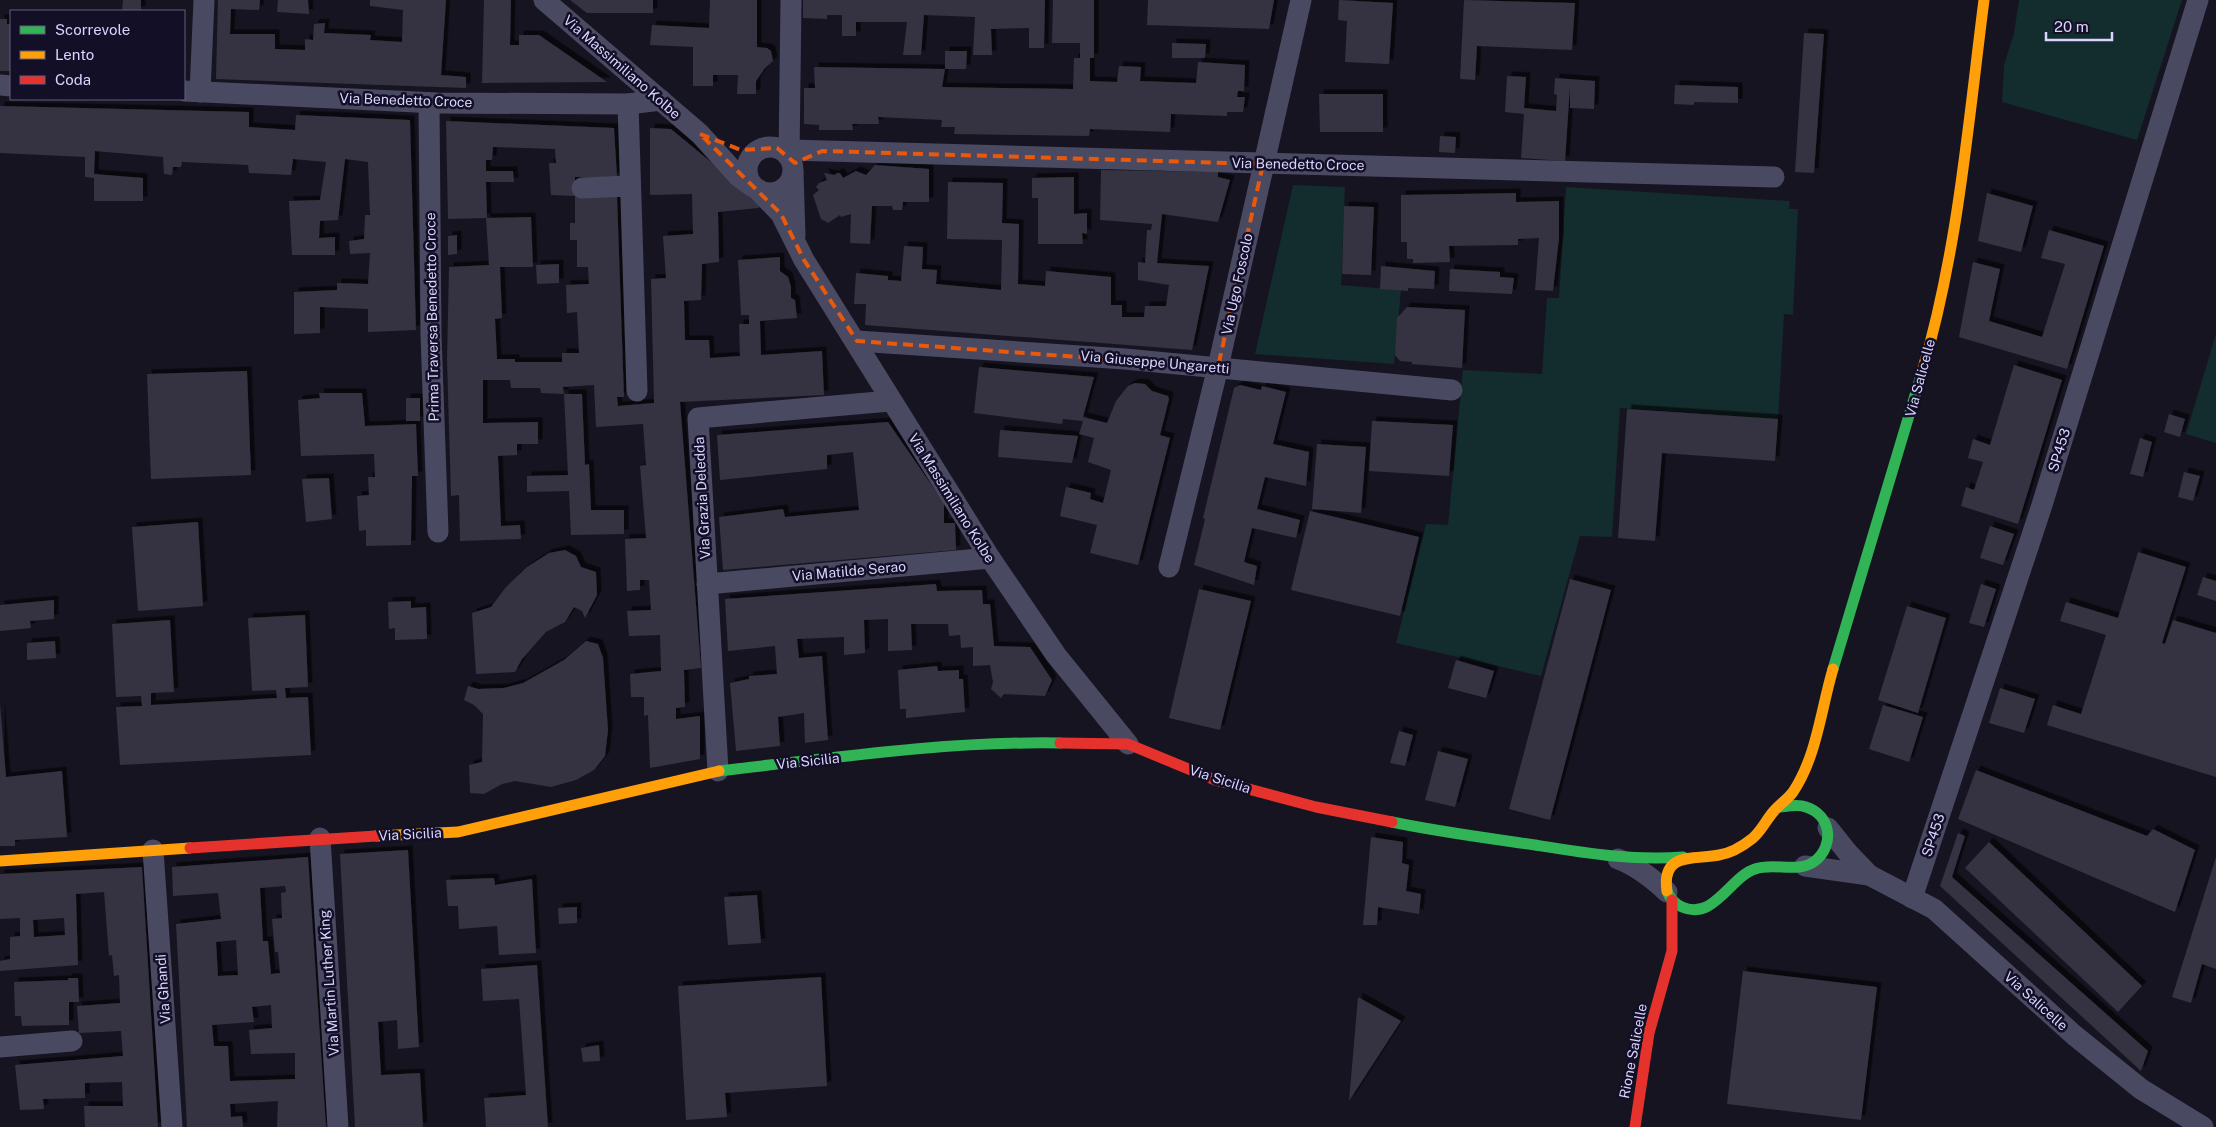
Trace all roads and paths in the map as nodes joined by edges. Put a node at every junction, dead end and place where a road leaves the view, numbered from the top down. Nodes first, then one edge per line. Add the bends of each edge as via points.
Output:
1 (204, 0) edge
2 (544, 0) edge
3 (791, 0) edge
4 (1301, 0) edge
5 (1984, 0) edge
6 (2198, 0) edge
7 (192, 91) edge
8 (661, 100) junction
9 (429, 102) junction
10 (628, 104) junction
11 (700, 134) junction
12 (762, 148) junction
13 (790, 159) junction
14 (1263, 164) junction
15 (1774, 177) dead end
16 (630, 186) junction
17 (582, 188) dead end
18 (756, 189) junction
19 (795, 239) junction
20 (857, 341) junction
21 (1218, 367) junction
22 (1452, 390) dead end
23 (637, 391) dead end
24 (890, 401) junction
25 (438, 532) dead end
26 (990, 558) junction
27 (1169, 567) dead end
28 (707, 584) junction
29 (1128, 744) junction
30 (1812, 745) junction
31 (718, 771) junction
32 (1814, 776) dead end
33 (1817, 797) dead end
34 (1780, 807) junction
35 (1824, 821) junction
36 (320, 838) junction
37 (152, 850) junction
38 (1608, 856) junction
39 (1683, 857) junction
40 (0, 861) edge
41 (1805, 866) junction
42 (1869, 875) junction
43 (1670, 896) junction
44 (1912, 898) junction
45 (1715, 905) junction
46 (1698, 920) dead end
47 (1681, 940) dead end
48 (1672, 951) junction
49 (72, 1041) dead end
50 (0, 1046) edge
51 (172, 1127) edge
52 (338, 1127) edge
53 (1635, 1127) edge
54 (2203, 1127) edge

1 - 7 street
2 - 8 street, Via Massimiliano Kolbe
3 - 13 street
4 - 14 street, Via Ugo Foscolo
5 - 30 street, Via Salicelle via 1942,298
6 - 44 street, SP453 via 2042,506
7 - 9 street, Via Benedetto Croce
8 - 10 street, Via Benedetto Croce
8 - 11 street, Via Massimiliano Kolbe
9 - 10 street, Via Benedetto Croce
9 - 25 street, Prima Traversa Benedetto Croce via 431,335
10 - 16 street
11 - 12 street, Via Massimiliano Kolbe via 720,145 741,150
11 - 18 street, Via Massimiliano Kolbe via 739,176
12 - 13 street, Via Massimiliano Kolbe via 777,148
12 - 18 street via 750,157 747,164 748,180
13 - 14 street, Via Benedetto Croce via 822,151
13 - 18 street via 788,185 775,194
13 - 19 street, Via Massimiliano Kolbe
14 - 15 street, Via Benedetto Croce
14 - 21 street, Via Ugo Foscolo
16 - 17 street
16 - 23 street
18 - 19 street, Via Massimiliano Kolbe via 781,214
19 - 20 street, Via Massimiliano Kolbe via 804,260
20 - 21 street, Via Giuseppe Ungaretti
20 - 24 street, Via Massimiliano Kolbe
21 - 22 street, Via Giuseppe Ungaretti
21 - 27 street, Via Ugo Foscolo
24 - 26 street, Via Massimiliano Kolbe
24 - 28 street, Via Grazia Deledda via 698,418
26 - 28 street, Via Matilde Serao
26 - 29 street, Via Massimiliano Kolbe via 1056,654
28 - 31 street, Via Grazia Deledda
29 - 31 street, Via Sicilia via 1012,742 894,751
29 - 38 street, Via Sicilia via 1215,780 1316,807 1436,831
30 - 32 street, Via Salicelle
30 - 34 street, Via Salicelle via 1794,791
31 - 36 street, Via Sicilia via 458,832
33 - 35 street, Via Salicelle
34 - 35 street, Via Salicelle via 1791,804 1816,809
34 - 39 street, Via Salicelle via 1764,828 1734,851
35 - 41 street, Via Salicelle via 1827,843 1814,862
35 - 42 street, Via Salicelle
36 - 37 street, Via Sicilia
36 - 52 street, Via Martin Luther King
37 - 40 street, Via Sicilia
37 - 51 street, Via Ghandi
38 - 39 street, Via Sicilia
38 - 43 street, Via Sicilia via 1646,874
39 - 43 street via 1670,870 1666,885
41 - 42 street, Via Salicelle
41 - 45 street, Via Salicelle via 1766,866 1752,870 1740,877
42 - 44 street, Via Salicelle
43 - 45 street via 1679,906 1698,910
43 - 48 street, Rione Salicelle
44 - 54 street, Via Salicelle via 1934,909 2074,1035 2141,1089
45 - 46 street
47 - 48 street, Rione Salicelle
48 - 53 street, Rione Salicelle via 1649,1033
49 - 50 street

